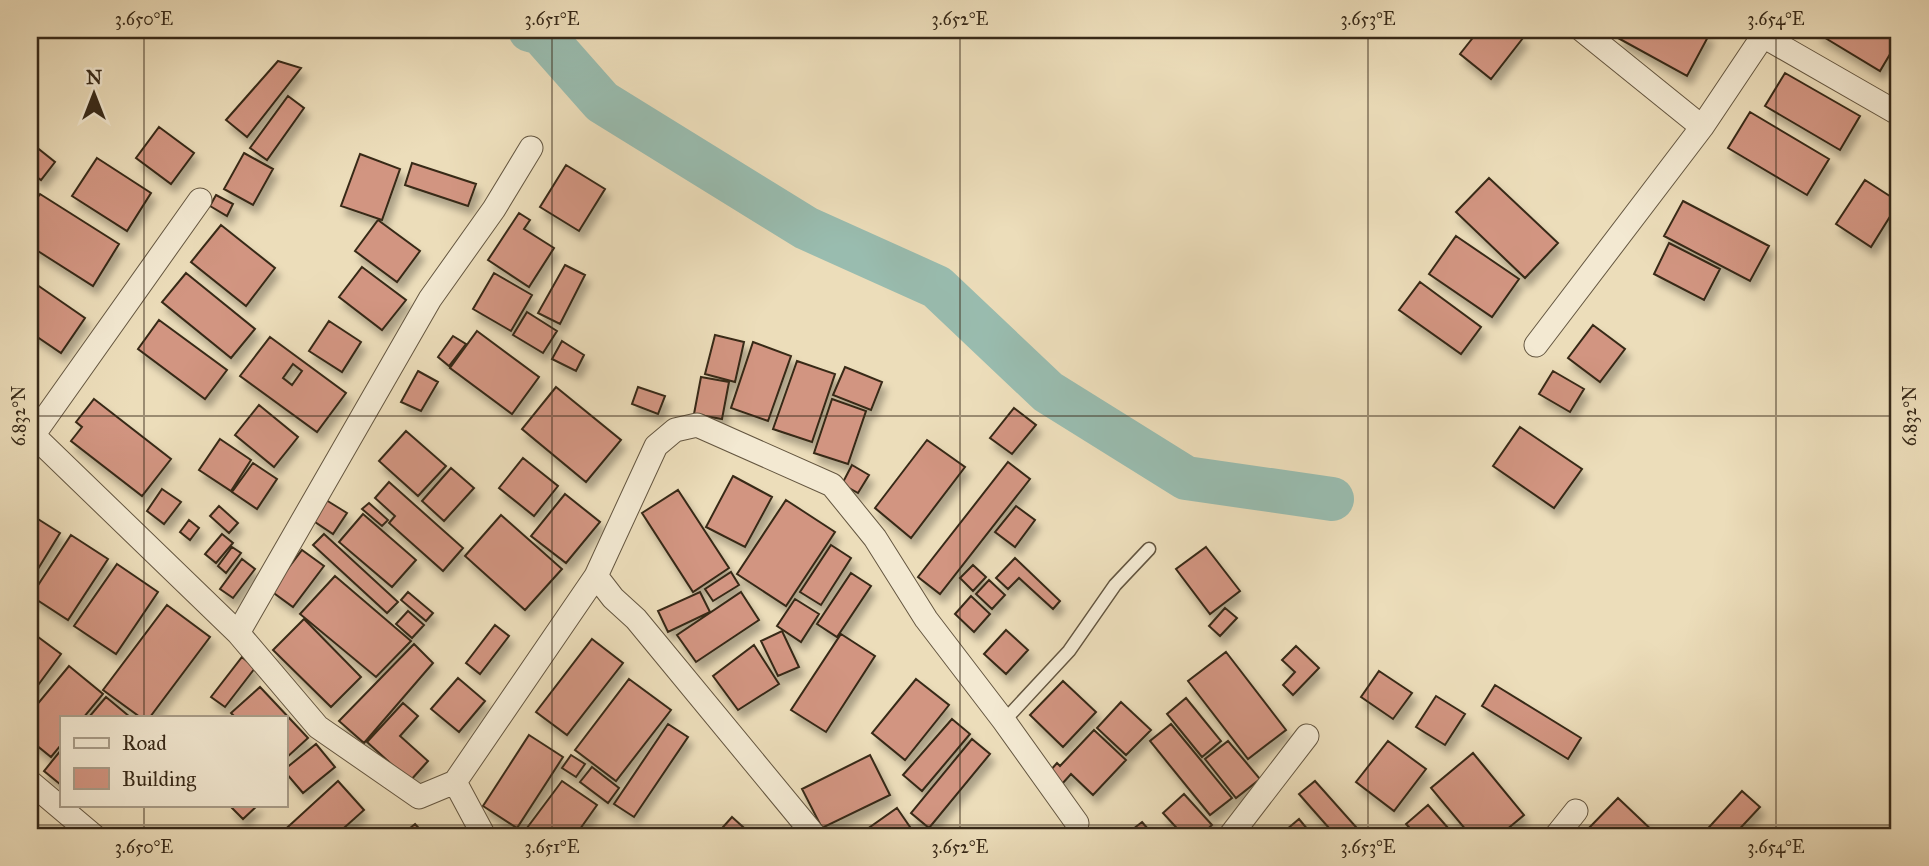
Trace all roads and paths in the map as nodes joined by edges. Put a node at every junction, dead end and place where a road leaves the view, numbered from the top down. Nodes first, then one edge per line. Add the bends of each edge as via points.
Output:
1 (1582, 30) edge
2 (1765, 33) edge
3 (1899, 114) edge
4 (1702, 127) junction
5 (531, 148) dead end
6 (200, 200) dead end
7 (1536, 345) dead end
8 (32, 433) edge
9 (1149, 550) dead end
10 (596, 576) junction
11 (238, 633) junction
12 (1004, 720) junction
13 (1307, 736) dead end
14 (30, 782) edge
15 (456, 782) junction
16 (1576, 811) dead end
17 (1077, 823) dead end
18 (90, 835) edge
19 (484, 836) edge
20 (815, 836) edge
21 (1230, 836) edge
22 (1556, 836) edge

1 - 4 street
2 - 3 street
2 - 4 street
4 - 7 street
5 - 11 street via 430,299
6 - 8 street
8 - 11 street
9 - 12 lane via 1115,585 1069,651
10 - 12 street via 656,446 675,430 698,425 832,485
10 - 15 street
10 - 20 street
11 - 15 street via 318,727 419,797
12 - 17 street
13 - 21 street
14 - 18 street
15 - 19 street
16 - 22 street

